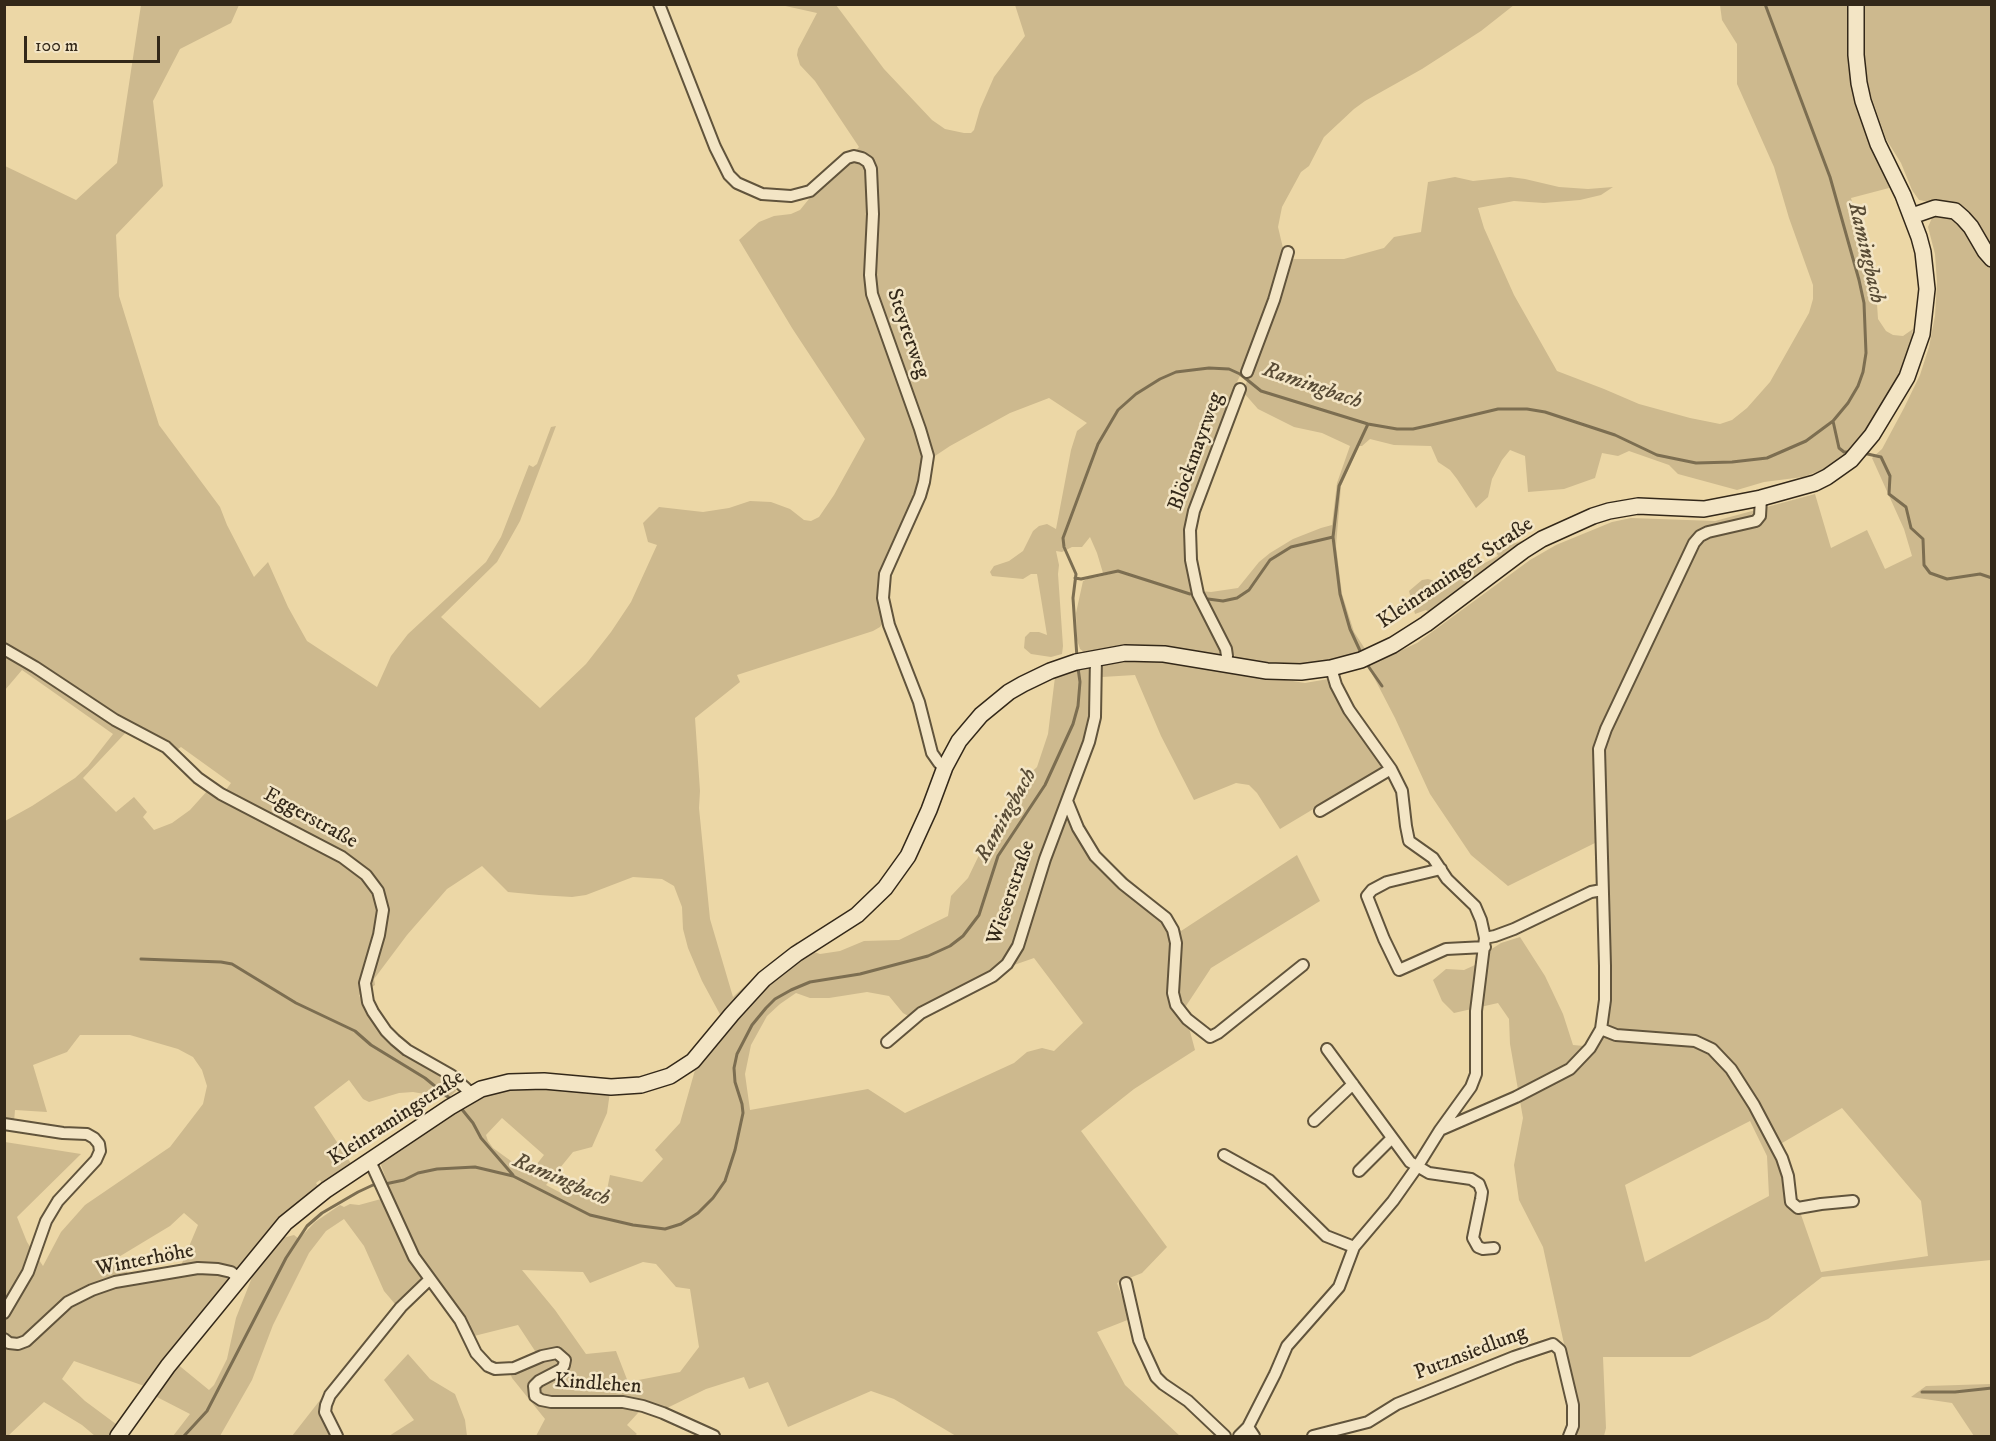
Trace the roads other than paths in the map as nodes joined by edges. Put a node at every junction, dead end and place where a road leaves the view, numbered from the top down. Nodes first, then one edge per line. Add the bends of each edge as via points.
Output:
1 (659, 4) edge
2 (1856, 4) edge
3 (1912, 216) junction
4 (1288, 252) dead end
5 (1992, 259) edge
6 (1247, 372) dead end
7 (1240, 389) dead end
8 (1761, 498) junction
9 (4, 650) edge
10 (1093, 658) junction
11 (1226, 664) junction
12 (1331, 668) junction
13 (1056, 669) joint
14 (945, 766) junction
15 (1391, 769) junction
16 (1067, 801) junction
17 (1320, 811) dead end
18 (1441, 869) junction
19 (1602, 890) junction
20 (1485, 942) junction
21 (1303, 965) dead end
22 (1601, 1029) junction
23 (887, 1042) dead end
24 (1327, 1049) dead end
25 (1353, 1084) junction
26 (470, 1095) junction
27 (1314, 1121) dead end
28 (4, 1124) edge
29 (1440, 1130) junction
30 (1391, 1139) junction
31 (1224, 1155) dead end
32 (373, 1167) junction
33 (1418, 1167) junction
34 (1359, 1171) dead end
35 (1853, 1201) dead end
36 (1354, 1247) junction
37 (1494, 1248) dead end
38 (239, 1278) junction
39 (429, 1280) junction
40 (1126, 1284) dead end
41 (4, 1313) edge
42 (4, 1339) edge
43 (1251, 1432) edge
44 (118, 1437) edge
45 (337, 1437) edge
46 (714, 1437) edge
47 (1225, 1437) edge
48 (1239, 1437) edge
49 (1313, 1437) edge
50 (1569, 1437) edge

1 - 14 street, Steyrerweg via 715,147 729,175 738,183 762,194 791,196 810,191 847,158 862,158 871,169 872,294 928,456 920,496 885,574 883,598 932,753
2 - 3 main road, Kleinraminger Straße via 1856,55 1863,101 1878,144
3 - 5 main road via 1935,208 1954,211 1967,222
3 - 8 main road, Kleinraminger Straße via 1923,252 1927,289 1922,334 1907,377 1851,460 1815,483
4 - 6 street, Blöckmayrweg
7 - 11 street, Blöckmayrweg via 1190,530 1197,594 1226,649
8 - 12 main road, Kleinraminger Straße via 1704,509 1626,507 1568,526 1523,551 1393,645
8 - 19 street via 1756,521 1708,532 1694,543 1606,729 1599,749
9 - 26 street, Eggerstraße via 166,747 221,794 342,857 366,875 378,891 382,910 365,983 368,1002 395,1040 451,1075
10 - 11 main road, Kleinraminger Straße via 1143,652
10 - 13 main road, Kleinraminger Straße
10 - 16 street, Wieserstraße via 1095,717
11 - 12 main road, Kleinraminger Straße via 1284,673
12 - 15 street via 1349,710
13 - 14 main road, Kleinramingstraße via 1010,692 987,710 969,727
14 - 26 main road, Kleinramingstraße via 915,840 885,888 857,915 764,979 701,1052 681,1069 656,1082 628,1087 526,1080 494,1085
15 - 17 street
15 - 18 street via 1402,791 1409,841 1433,858
16 - 21 street via 1095,856 1122,884 1166,918 1176,943 1176,1005 1210,1036
16 - 23 street, Wieserstraße via 1008,964 993,976 921,1013
18 - 20 street via 1475,906
18 - 20 street via 1388,882 1367,896 1399,970 1446,949
19 - 20 street
19 - 22 street via 1605,1000
20 - 29 street via 1476,1011 1476,1074
22 - 29 street via 1570,1069
22 - 35 street via 1616,1035 1695,1041 1712,1049 1731,1069 1782,1158 1791,1202 1798,1208
24 - 25 street
25 - 27 street
25 - 30 street
26 - 32 main road, Kleinramingstraße
28 - 41 street via 87,1134 99,1144 100,1151 46,1221 28,1272
29 - 33 street
30 - 33 street via 1405,1158
30 - 34 street
31 - 36 street via 1269,1180 1326,1236
32 - 38 main road, Kleinramingstraße via 300,1209
32 - 39 street, Kindlehen via 403,1236
33 - 36 street
33 - 37 street via 1479,1184 1482,1192 1473,1238 1483,1250
36 - 43 street via 1339,1287 1287,1346
38 - 42 street, Winterhöhe via 224,1270 198,1268 115,1282 68,1302 26,1341 18,1344
38 - 44 main road, Kleinramingstraße via 168,1366
39 - 45 street via 401,1307 330,1395 325,1412
39 - 46 street, Kindlehen via 488,1366 514,1368 550,1353 565,1360 562,1369 534,1386 535,1396 541,1400 643,1406
40 - 47 street via 1139,1340 1156,1377
43 - 48 street
49 - 50 street, Putznsiedlung via 1368,1422 1397,1404 1553,1344 1560,1350 1573,1405

